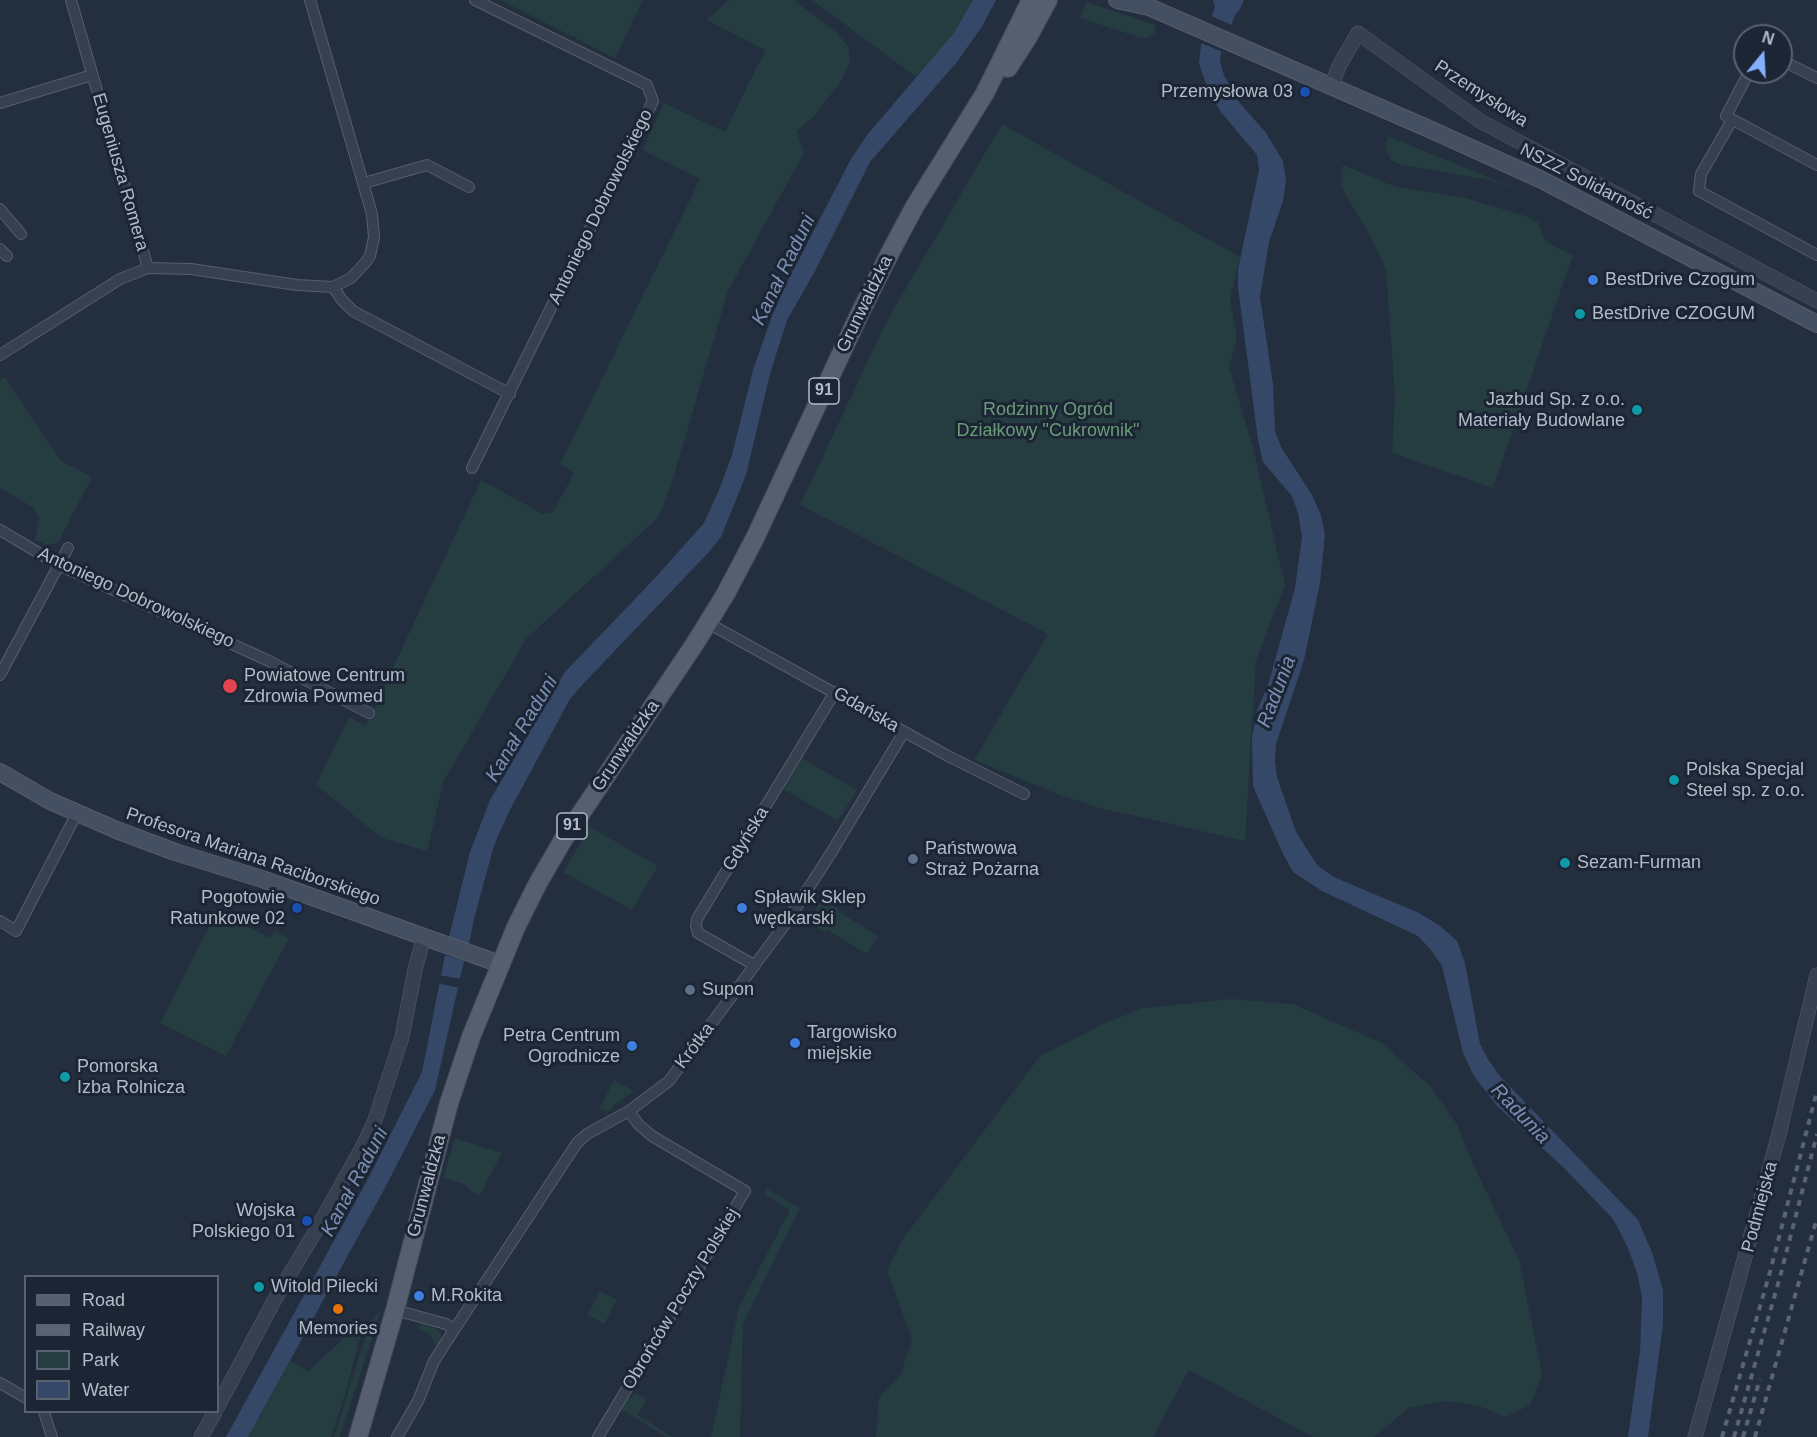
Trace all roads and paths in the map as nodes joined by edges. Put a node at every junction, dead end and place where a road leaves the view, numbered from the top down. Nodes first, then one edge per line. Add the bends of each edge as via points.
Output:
1 (71, 0) edge
2 (310, 0) edge
3 (475, 0) edge
4 (1031, 0) edge
5 (1048, 0) edge
6 (1117, 0) edge
7 (1144, 4) edge
8 (1793, 66) edge
9 (93, 75) junction
10 (1817, 78) edge
11 (1743, 84) edge
12 (1331, 87) junction
13 (985, 93) junction
14 (0, 103) edge
15 (1732, 120) junction
16 (1817, 165) edge
17 (364, 183) junction
18 (469, 187) dead end
19 (0, 209) edge
20 (21, 234) dead end
21 (1817, 255) edge
22 (148, 268) junction
23 (333, 287) junction
24 (1817, 300) edge
25 (1817, 324) edge
26 (0, 355) edge
27 (510, 394) junction
28 (472, 468) dead end
29 (0, 530) edge
30 (68, 548) dead end
31 (58, 565) junction
32 (708, 623) junction
33 (0, 675) edge
34 (835, 692) junction
35 (369, 712) dead end
36 (904, 732) junction
37 (0, 772) edge
38 (1024, 795) dead end
39 (77, 813) junction
40 (0, 921) edge
41 (424, 936) junction
42 (500, 964) junction
43 (754, 964) junction
44 (1817, 975) edge
45 (629, 1111) junction
46 (395, 1310) junction
47 (454, 1330) junction
48 (0, 1383) edge
49 (24, 1397) edge
50 (219, 1404) edge
51 (44, 1413) edge
52 (213, 1413) edge
53 (52, 1437) edge
54 (201, 1437) edge
55 (358, 1437) edge
56 (397, 1437) edge
57 (598, 1437) edge
58 (1695, 1437) edge

1 - 9 street, Eugeniusza Romera
2 - 17 street
3 - 27 street, Antoniego Dobrowolskiego via 647,85 653,101
4 - 13 main road, Grunwaldzka / 91
5 - 13 main road, Grunwaldzka / 91 via 1007,68
6 - 7 main road
7 - 12 main road
8 - 10 street
9 - 14 street, Eugeniusza Romera
9 - 22 street, Eugeniusza Romera
11 - 15 street via 1726,116
12 - 24 street, Przemysłowa via 1358,33 1480,122
12 - 25 main road, NSZZ Solidarność via 1542,180
13 - 32 main road, Grunwaldzka / 91 via 893,247 755,538
15 - 16 street
15 - 21 street via 1701,174 1699,191
17 - 18 street via 427,165
17 - 23 street via 374,225 373,247 357,272
19 - 20 street
22 - 23 street
22 - 26 street via 120,279
23 - 27 street via 353,311
27 - 28 street, Antoniego Dobrowolskiego
29 - 31 street, Antoniego Dobrowolskiego
30 - 31 street
31 - 33 street
31 - 35 street, Antoniego Dobrowolskiego via 248,651
32 - 34 street, Gdańska
32 - 42 main road, Grunwaldzka / 91 via 563,840
34 - 36 street, Gdańska
34 - 43 street, Gdyńska via 697,919 698,933
36 - 38 street, Gdańska
36 - 43 street, Krótka via 786,923
37 - 39 main road, Profesora Mariana Raciborskiego
39 - 40 street via 16,931
39 - 41 main road, Profesora Mariana Raciborskiego via 175,852
41 - 42 main road, Profesora Mariana Raciborskiego
41 - 50 street via 402,1037 374,1123
42 - 46 main road, Grunwaldzka / 91 via 449,1103
43 - 45 street, Krótka via 669,1081
44 - 58 street, Podmiejska via 1776,1146
45 - 47 street, Krótka via 577,1143
45 - 57 street, Obrońców Poczty Polskiej via 652,1136 745,1191
46 - 47 street via 446,1324
46 - 55 main road, Grunwaldzka / 91
47 - 56 street, Krótka via 434,1361 418,1401
48 - 49 street
51 - 53 street
52 - 54 street

